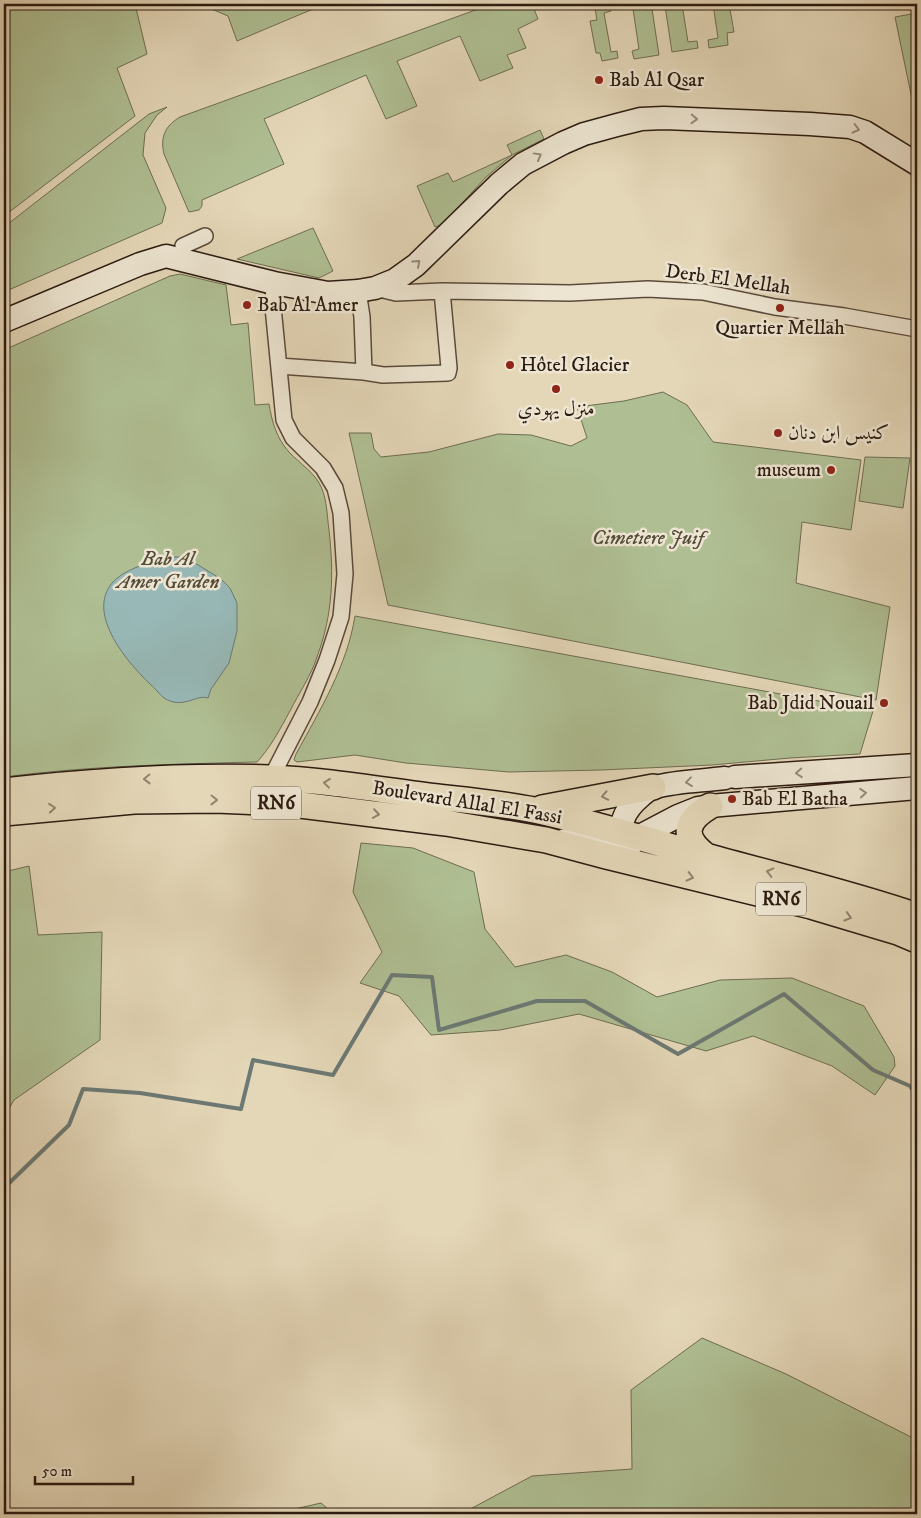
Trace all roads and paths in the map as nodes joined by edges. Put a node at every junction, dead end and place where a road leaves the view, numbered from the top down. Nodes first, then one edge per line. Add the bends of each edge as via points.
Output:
1 (917, 164) edge
2 (205, 236) dead end
3 (183, 246) dead end
4 (274, 284) junction
5 (367, 290) junction
6 (442, 291) junction
7 (4, 321) edge
8 (917, 330) edge
9 (279, 366) junction
10 (364, 372) junction
11 (917, 764) edge
12 (271, 778) junction
13 (653, 787) junction
14 (917, 788) edge
15 (4, 791) edge
16 (710, 806) junction
17 (532, 810) junction
18 (4, 813) edge
19 (634, 835) junction
20 (546, 840) junction
21 (706, 856) junction
22 (643, 865) junction
23 (917, 916) edge
24 (917, 940) edge

5 -> 1 street via 395,280 416,265 523,164 584,134 640,119 850,128 865,132
2 - 3 street
4 - 5 street via 328,293
4 - 7 street via 166,256
4 - 9 street
5 - 6 street, Derb El Mellah via 396,293
5 - 10 street via 362,317
6 - 8 street, Derb El Mellah via 570,293 648,289 703,292
6 - 10 street via 448,373 383,375
9 - 10 street
9 - 12 street via 287,428 323,468 336,488 345,574 340,617 327,660 310,702
11 -> 13 street via 730,777
12 -> 15 main road, Boulevard Allal El Fassi / RN6 via 135,779
17 -> 12 main road, Boulevard Allal El Fassi / RN6 via 309,780
13 -> 17 main road
13 - 19 street via 626,812 623,822
16 -> 14 street
16 - 19 street via 684,813
16 - 21 main road via 694,817 688,828 691,841
17 - 19 main road, Boulevard Allal El Fassi / RN6
18 -> 20 main road, Boulevard Allal El Fassi / RN6 via 134,801 284,803 446,823
19 - 20 street
19 - 21 main road, Boulevard Allal El Fassi / RN6
19 - 22 street via 632,853
20 - 22 main road, Boulevard Allal El Fassi / RN6
23 -> 21 main road, Boulevard Allal El Fassi / RN6 via 798,879
22 -> 24 main road, Boulevard Allal El Fassi / RN6 via 811,906

